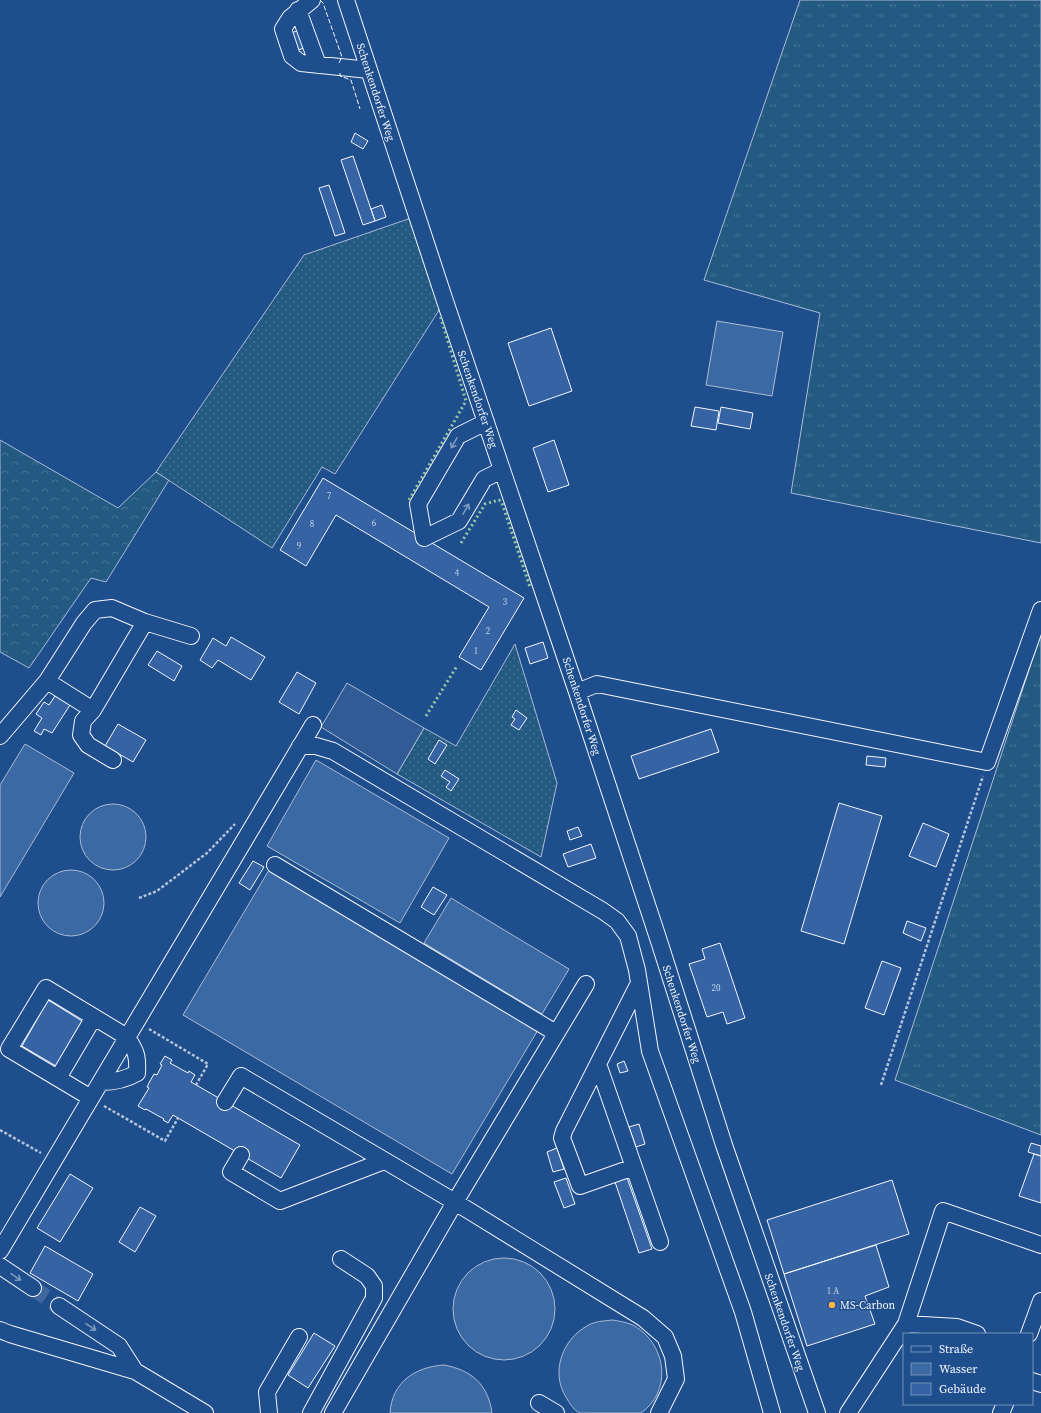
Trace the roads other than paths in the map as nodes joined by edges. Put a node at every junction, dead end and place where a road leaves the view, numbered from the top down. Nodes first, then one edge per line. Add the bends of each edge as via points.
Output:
1 (312, 0) edge
2 (346, 0) edge
3 (369, 70) junction
4 (486, 422) junction
5 (502, 470) junction
6 (1041, 610) edge
7 (145, 622) junction
8 (191, 636) dead end
9 (47, 681) junction
10 (577, 692) junction
11 (93, 710) junction
12 (313, 725) dead end
13 (0, 736) edge
14 (300, 746) junction
15 (113, 760) dead end
16 (275, 865) dead end
17 (639, 982) junction
18 (586, 984) dead end
19 (94, 1017) junction
20 (556, 1033) junction
21 (127, 1037) junction
22 (598, 1064) junction
23 (58, 1078) junction
24 (101, 1082) junction
25 (91, 1098) junction
26 (225, 1102) dead end
27 (241, 1155) dead end
28 (384, 1161) junction
29 (634, 1167) junction
30 (454, 1202) junction
31 (660, 1242) dead end
32 (1041, 1245) edge
33 (0, 1251) edge
34 (342, 1259) dead end
35 (0, 1266) edge
36 (33, 1288) tunnel mouth
37 (1041, 1301) edge
38 (59, 1306) tunnel mouth
39 (906, 1324) junction
40 (0, 1330) edge
41 (974, 1333) edge
42 (1029, 1333) edge
43 (299, 1336) dead end
44 (135, 1371) junction
45 (539, 1403) dead end
46 (205, 1413) edge
47 (270, 1413) edge
48 (312, 1413) edge
49 (333, 1413) edge
50 (556, 1413) edge
51 (659, 1413) edge
52 (772, 1413) edge
53 (817, 1413) edge
54 (848, 1413) edge

1 - 3 street via 298,10 318,66
2 - 3 street, Schenkendorfer Weg
3 - 4 street, Schenkendorfer Weg
4 - 5 street, Schenkendorfer Weg
4 -> 5 street via 458,436 418,504 424,538 459,521 484,479
5 - 10 street, Schenkendorfer Weg
6 - 10 street via 987,762 597,684
7 - 8 street
7 - 9 street via 112,608 95,610
7 - 11 street
9 - 11 street
9 - 13 street
10 - 53 street, Schenkendorfer Weg via 724,1145
11 - 15 street via 83,721 81,735 88,745
12 - 14 street
14 - 17 street via 316,746 333,751 603,911 617,921 628,936
14 - 21 street
16 - 20 street
17 - 22 street
17 - 52 street via 650,1051 743,1312
18 - 20 street
19 - 21 street
19 - 23 street
19 - 23 street via 46,988 9,1049
20 - 30 street
21 - 24 street
21 - 24 street via 138,1059 137,1073 127,1079
22 - 29 street
22 - 29 street via 562,1138 580,1186
23 - 25 street
24 - 25 street
25 - 33 street
26 - 28 street via 241,1076
27 - 28 street via 231,1172 280,1201
28 - 30 street
29 - 31 street
30 - 49 street
30 - 51 street via 643,1318 665,1337 673,1356 676,1379
32 - 39 street via 943,1211
34 - 48 street via 367,1276 374,1286 374,1298
35 -> 36 street
37 - 42 street
38 -> 44 street via 119,1346
39 - 41 street via 957,1327
39 - 54 street
40 - 44 street
43 - 47 street via 267,1392
44 - 46 street
45 - 50 street

